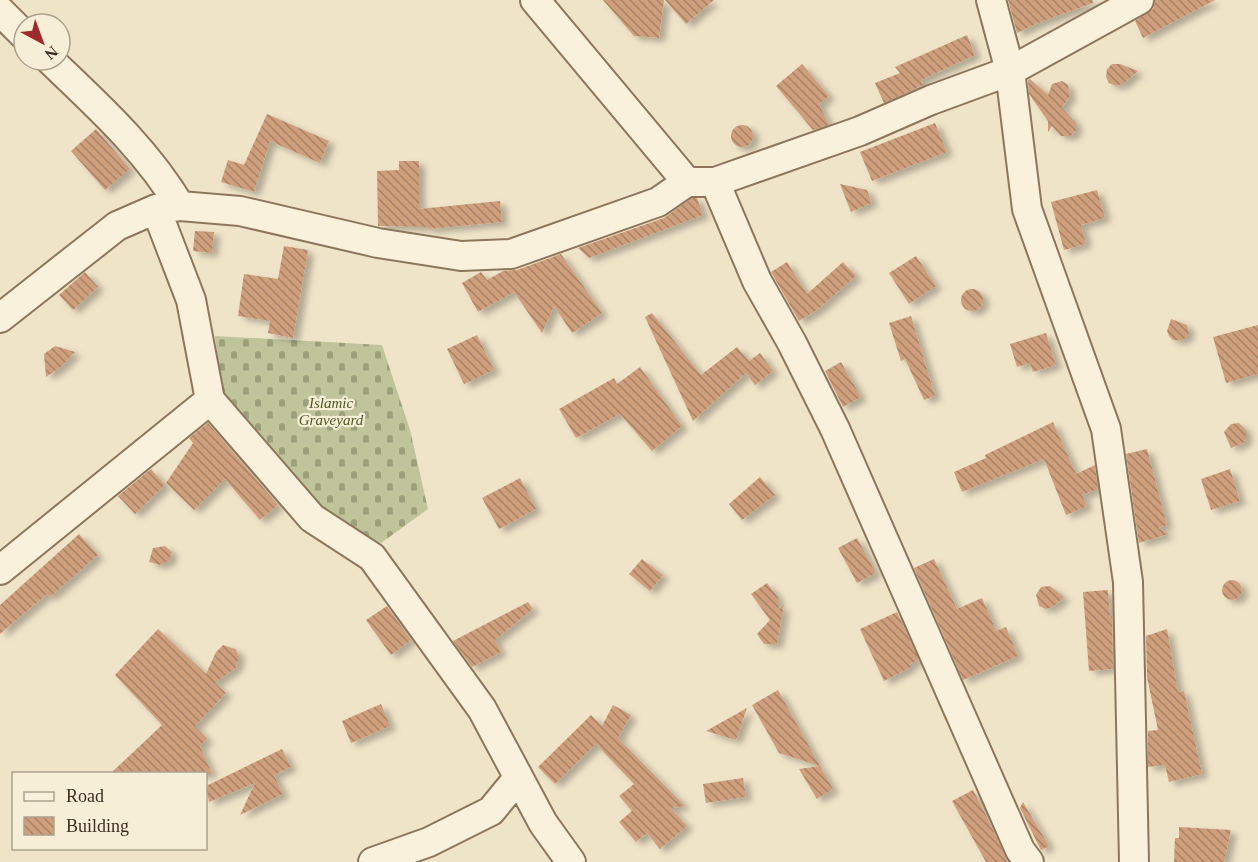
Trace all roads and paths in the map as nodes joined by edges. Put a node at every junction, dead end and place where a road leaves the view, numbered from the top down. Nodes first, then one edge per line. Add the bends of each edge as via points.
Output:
1 (535, 0) edge
2 (991, 0) edge
3 (1139, 0) edge
4 (0, 11) edge
5 (12, 23) edge
6 (1010, 71) junction
7 (62, 72) edge
8 (687, 182) junction
9 (715, 182) junction
10 (168, 208) junction
11 (0, 318) edge
12 (210, 400) junction
13 (0, 570) edge
14 (518, 777) junction
15 (373, 862) edge
16 (571, 862) edge
17 (1029, 862) edge
18 (1134, 862) edge

1 - 8 street
2 - 6 street
3 - 6 street
4 - 5 street
6 - 9 street via 860,132
6 - 18 street via 1027,209 1106,429 1128,582
7 - 10 street via 126,133 163,177
8 - 9 street
8 - 10 street via 658,202 511,254 461,256 378,243 240,211
9 - 17 street via 757,281 835,429 965,729
10 - 11 street via 117,226
10 - 12 street
12 - 13 street
12 - 14 street via 312,518 372,557 482,709
14 - 15 street via 491,811 429,842
14 - 16 street via 543,823

